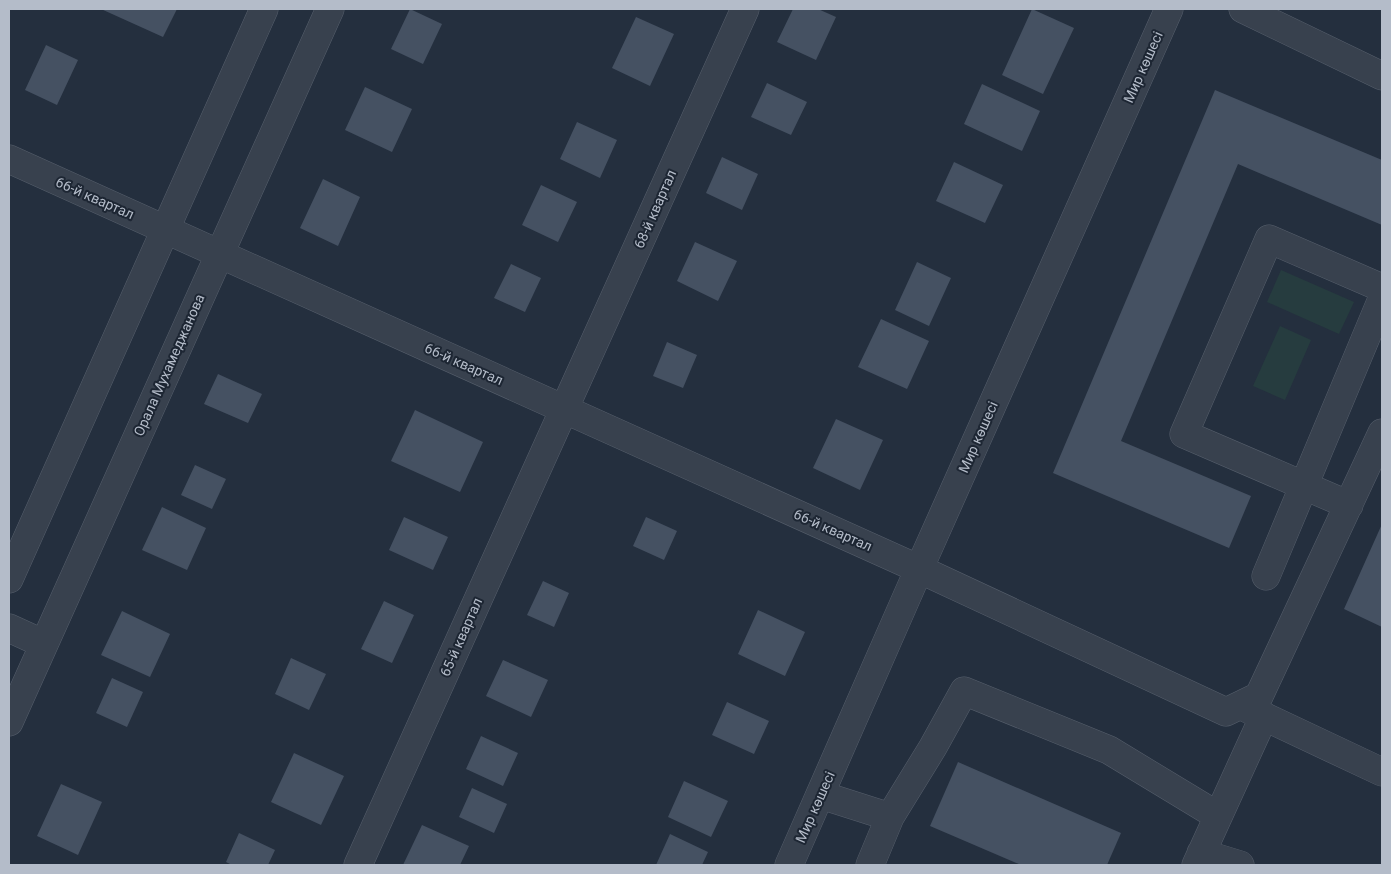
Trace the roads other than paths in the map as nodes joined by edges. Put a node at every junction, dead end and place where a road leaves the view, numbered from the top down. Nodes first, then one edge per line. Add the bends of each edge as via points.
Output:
1 (264, 9) edge
2 (330, 9) edge
3 (745, 9) edge
4 (1169, 9) edge
5 (1243, 9) edge
6 (1382, 76) edge
7 (9, 159) edge
8 (164, 229) junction
9 (220, 254) junction
10 (1382, 288) edge
11 (1382, 299) edge
12 (564, 409) junction
13 (1382, 433) edge
14 (1305, 485) junction
15 (1349, 506) junction
16 (919, 569) junction
17 (1266, 576) dead end
18 (9, 579) edge
19 (9, 628) edge
20 (44, 644) junction
21 (1252, 711) junction
22 (9, 722) edge
23 (1382, 772) edge
24 (821, 795) junction
25 (1218, 816) junction
26 (890, 817) junction
27 (1199, 859) edge
28 (358, 865) edge
29 (789, 865) edge
30 (870, 865) edge
31 (1240, 865) edge

1 - 8 street
2 - 9 street, Орала Мухамеджанова
3 - 12 street, 68-й квартал
4 - 16 street, Мир көшесі
5 - 6 street
7 - 8 street, 66-й квартал
8 - 9 street, 66-й квартал
8 - 18 street
9 - 12 street, 66-й квартал
9 - 20 street, Орала Мухамеджанова
10 - 14 street via 1269,240 1184,434
11 - 14 street
12 - 16 street, 66-й квартал
12 - 28 street, 65-й квартал
13 - 15 street
14 - 15 street
14 - 17 street
15 - 21 street
16 - 21 street, 66-й квартал via 1226,712
16 - 24 street, Мир көшесі
19 - 20 street
20 - 22 street, Орала Мухамеджанова
21 - 23 street
21 - 25 street
24 - 26 street
24 - 29 street, Мир көшесі
25 - 26 street via 1109,750 964,691
25 - 27 street
26 - 30 street
27 - 31 street

